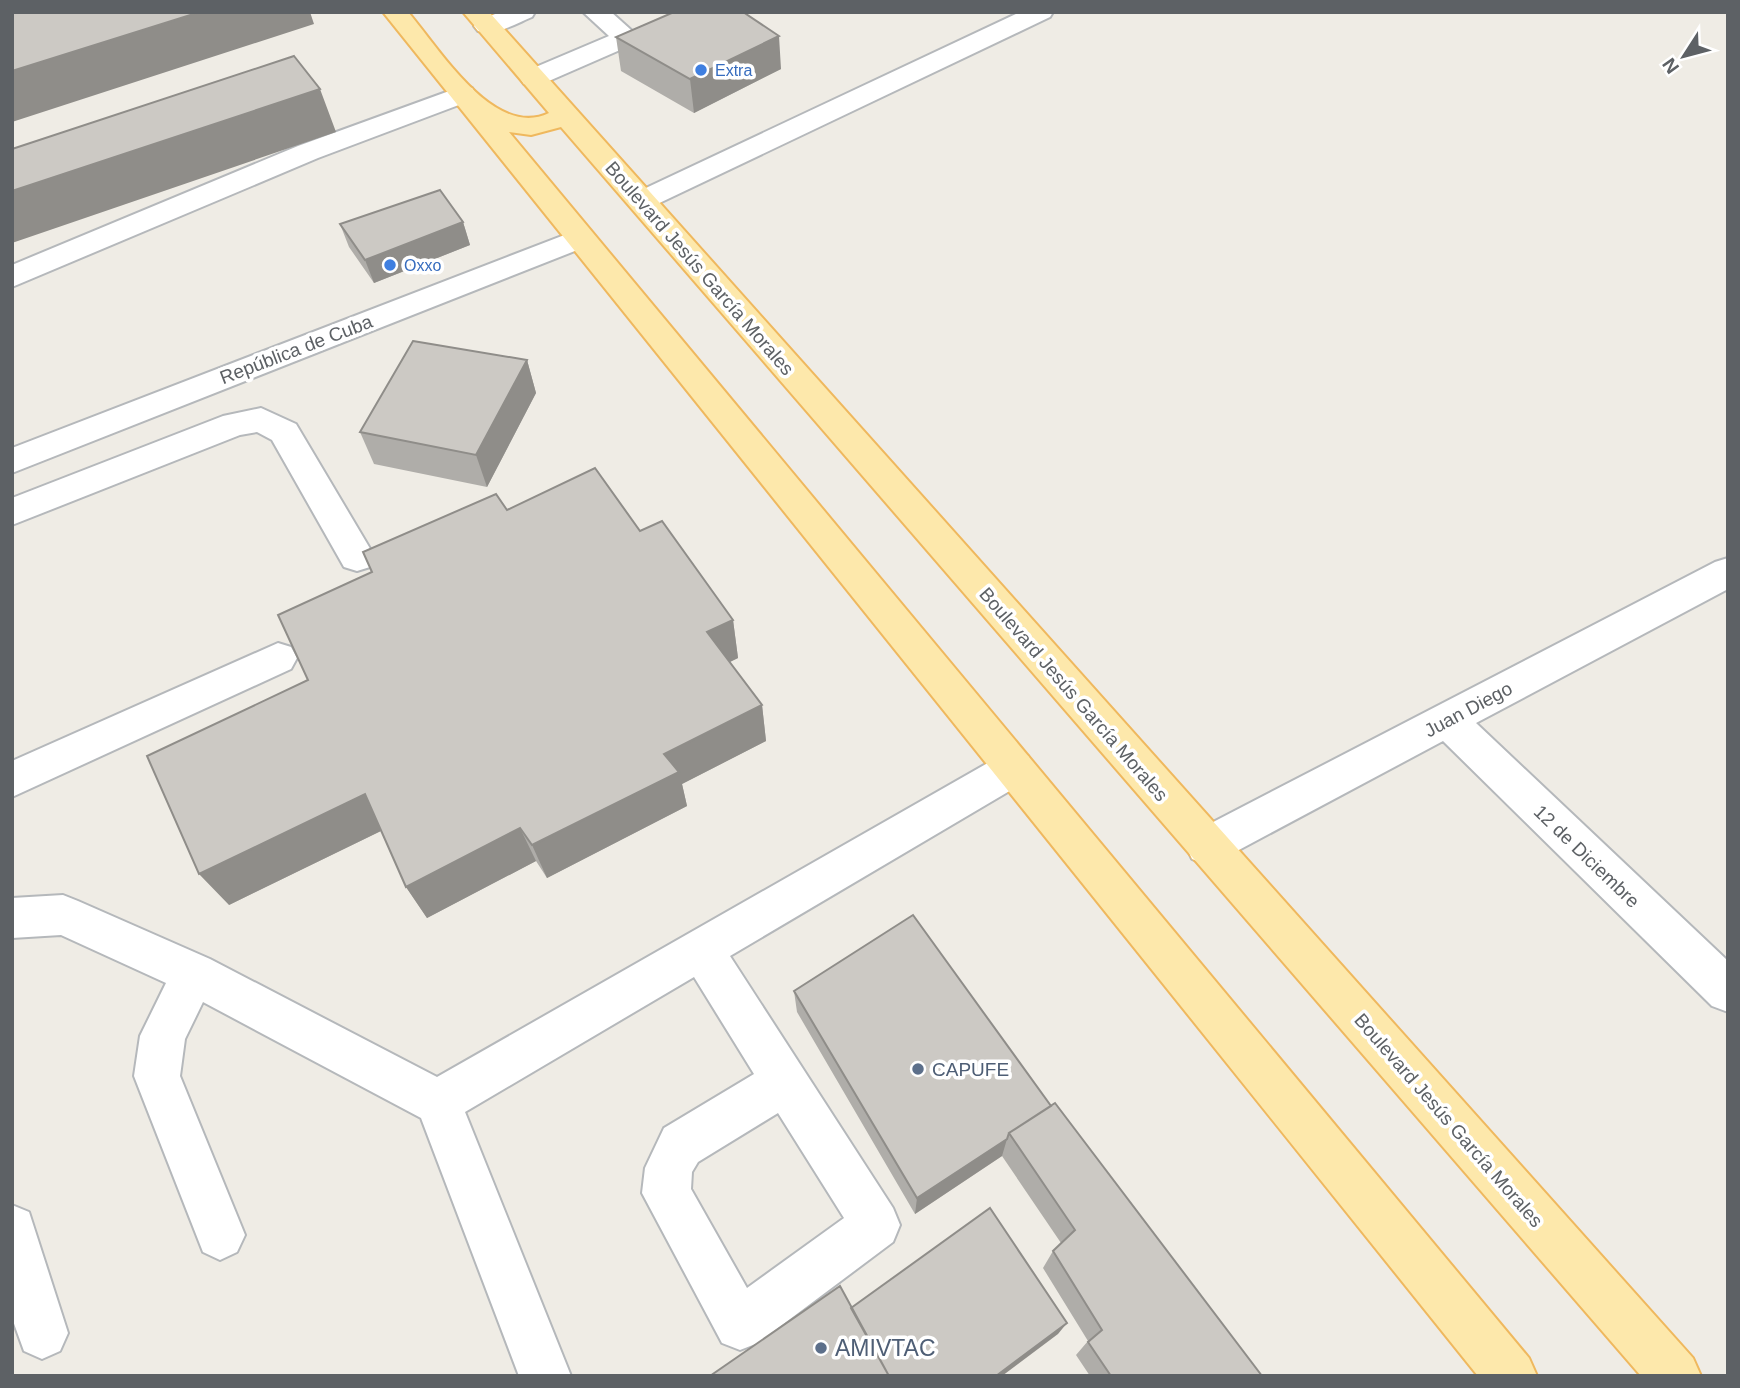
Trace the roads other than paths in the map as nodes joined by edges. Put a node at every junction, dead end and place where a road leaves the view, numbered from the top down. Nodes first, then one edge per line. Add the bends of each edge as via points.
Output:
1 (395, 12) edge
2 (523, 12) edge
3 (595, 12) edge
4 (1041, 12) edge
5 (481, 19) edge
6 (533, 78) junction
7 (463, 94) junction
8 (565, 115) junction
9 (641, 201) junction
10 (580, 238) junction
11 (12, 277) edge
12 (12, 461) edge
13 (12, 512) edge
14 (357, 557) dead end
15 (1728, 572) edge
16 (278, 658) edge
17 (1447, 720) junction
18 (1014, 768) junction
19 (12, 780) edge
20 (1207, 846) junction
21 (12, 918) edge
22 (700, 948) junction
23 (194, 974) junction
24 (1728, 991) edge
25 (785, 1082) junction
26 (438, 1102) junction
27 (12, 1229) edge
28 (220, 1235) dead end
29 (42, 1333) dead end
30 (545, 1376) edge
31 (1511, 1376) edge
32 (1675, 1376) edge

1 - 7 main road
2 - 5 street
3 - 6 street via 638,33
4 - 9 street
5 - 6 main road, Boulevard Jesús García Morales
6 - 8 main road, Boulevard Jesús García Morales
7 - 8 main road via 508,126 536,126
7 - 10 main road
7 - 11 street via 308,152
8 - 9 main road, Boulevard Jesús García Morales
9 - 20 main road, Boulevard Jesús García Morales
10 - 12 street, República de Cuba
10 - 18 main road
13 - 14 street via 235,424 261,420 284,432
15 - 17 street, Juan Diego
16 - 19 street
17 - 20 street, Juan Diego
17 - 24 street, 12 de Diciembre
18 - 22 street
18 - 31 main road
20 - 32 main road, Boulevard Jesús García Morales
21 - 23 street via 63,915
22 - 25 street
22 - 26 street
23 - 26 street
23 - 28 street via 163,1036 157,1076
25 - 25 street via 876,1225 740,1325 666,1193 670,1167 681,1145
26 - 30 street
27 - 29 street

